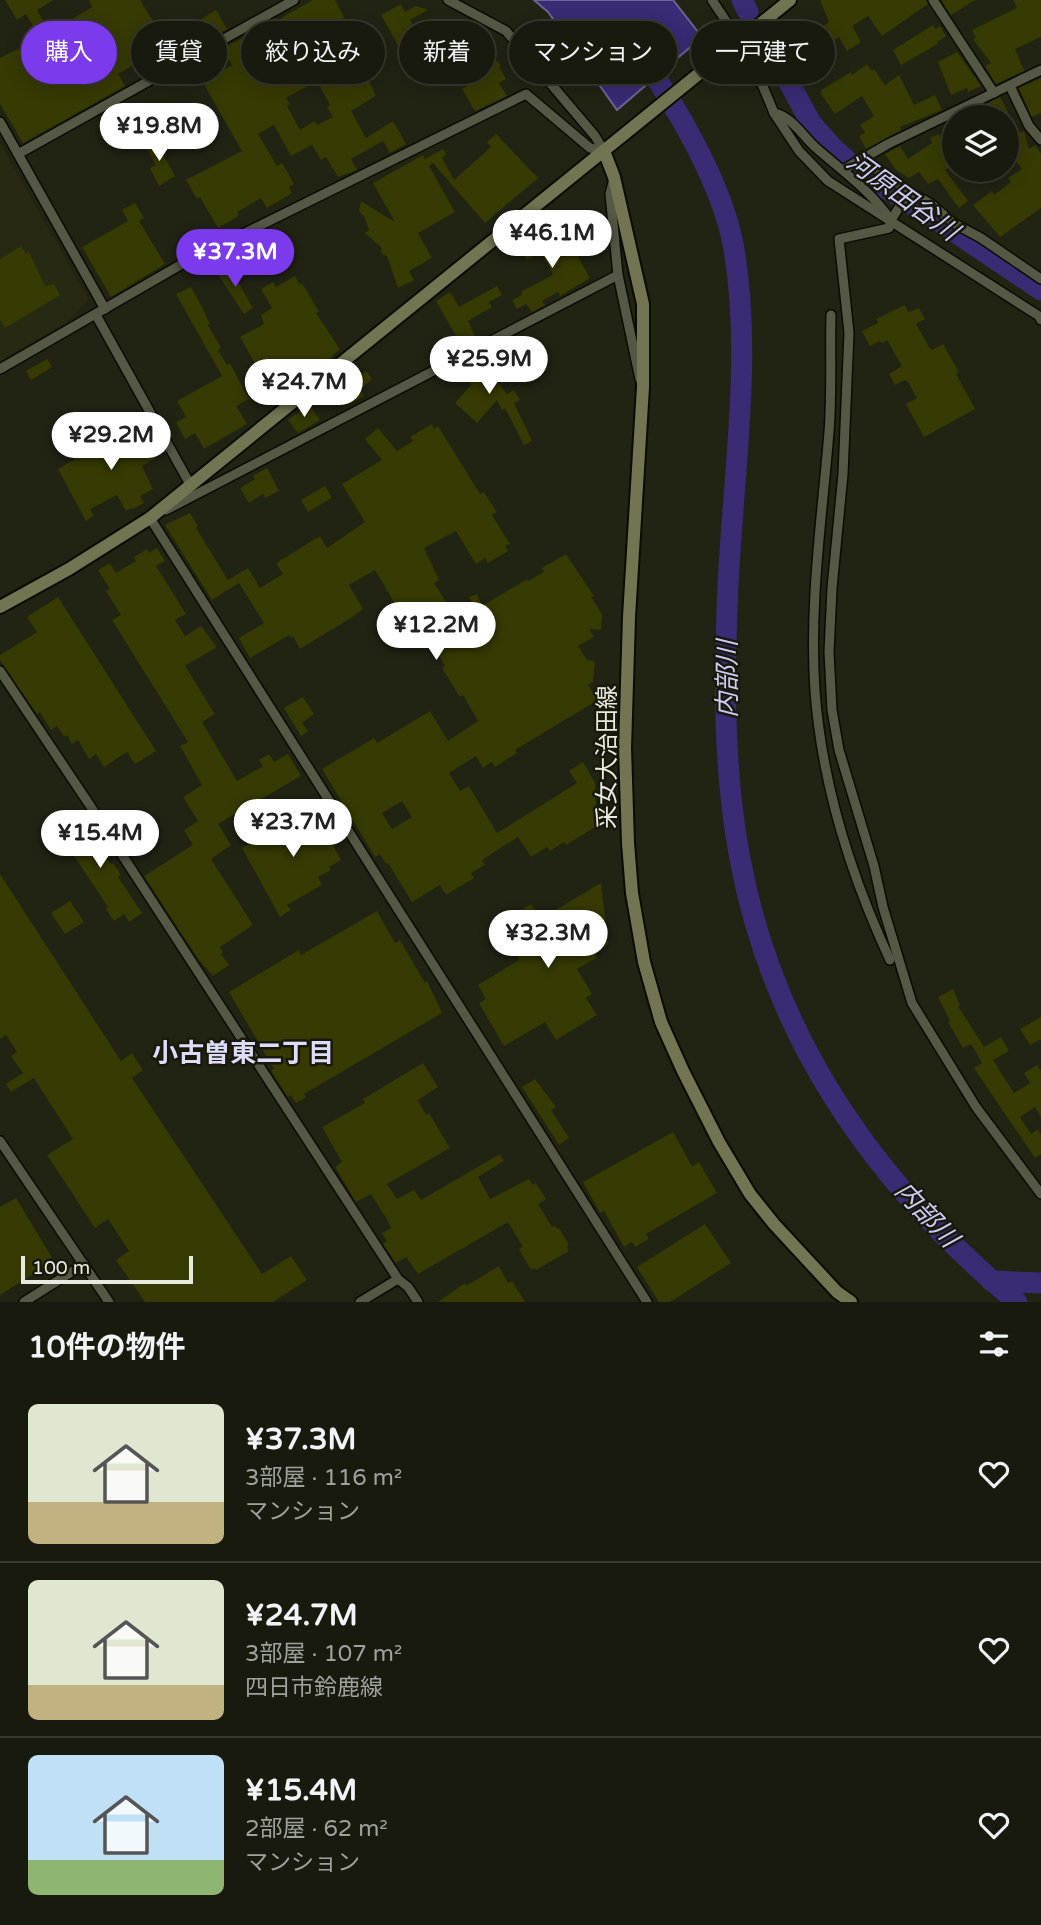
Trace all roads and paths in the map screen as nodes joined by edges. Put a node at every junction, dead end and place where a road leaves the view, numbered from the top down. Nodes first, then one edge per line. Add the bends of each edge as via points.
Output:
1 (294, 0) edge
2 (448, 0) edge
3 (712, 0) edge
4 (790, 0) edge
5 (933, 0) edge
6 (723, 21) edge
7 (763, 21) edge
8 (1041, 70) edge
9 (691, 80) edge
10 (762, 84) edge
11 (1010, 86) junction
12 (994, 93) junction
13 (774, 113) junction
14 (0, 122) edge
15 (1041, 140) edge
16 (604, 151) junction
17 (18, 154) junction
18 (860, 159) junction
19 (845, 169) junction
20 (614, 177) junction
21 (908, 194) junction
22 (891, 220) junction
23 (618, 275) junction
24 (1041, 279) edge
25 (105, 309) junction
26 (96, 315) junction
27 (831, 315) dead end
28 (1040, 317) edge
29 (0, 369) edge
30 (643, 387) junction
31 (191, 486) junction
32 (150, 518) junction
33 (0, 607) edge
34 (0, 671) edge
35 (890, 960) dead end
36 (0, 1141) edge
37 (1041, 1194) edge
38 (83, 1264) junction
39 (398, 1279) junction
40 (24, 1302) edge
41 (110, 1302) edge
42 (360, 1302) edge
43 (418, 1302) edge
44 (647, 1302) edge
45 (851, 1302) edge

1 - 17 street
2 - 16 street via 506,31
3 - 6 street
4 - 7 main road
5 - 12 street
8 - 11 street
9 - 16 main road
10 - 13 street
11 - 12 street
11 - 15 street
12 - 18 street
13 - 19 street via 783,115
13 - 22 street via 799,151 828,181
14 - 17 street
16 - 20 main road, 采女大治田線
16 - 25 street via 590,148 526,94 212,249
16 - 31 main road
17 - 25 street
18 - 19 street
18 - 21 street
19 - 22 street
20 - 23 street via 610,194
20 - 30 main road, 采女大治田線 via 643,304
21 - 22 street
21 - 24 street via 931,204
22 - 28 street
22 - 37 street via 888,228 839,239 849,333 830,639 832,710 849,789 912,1003 976,1107
23 - 30 street
23 - 32 street
25 - 26 street
26 - 29 street
26 - 31 street
27 - 35 street via 829,427 813,618 815,689 826,769 841,828
30 - 45 main road, 采女大治田線 via 625,748 630,868 643,962 682,1070 750,1194 829,1284
31 - 32 main road
32 - 33 main road
32 - 44 street
34 - 39 street
36 - 38 street
38 - 40 street
38 - 41 street
39 - 42 street
39 - 43 street

